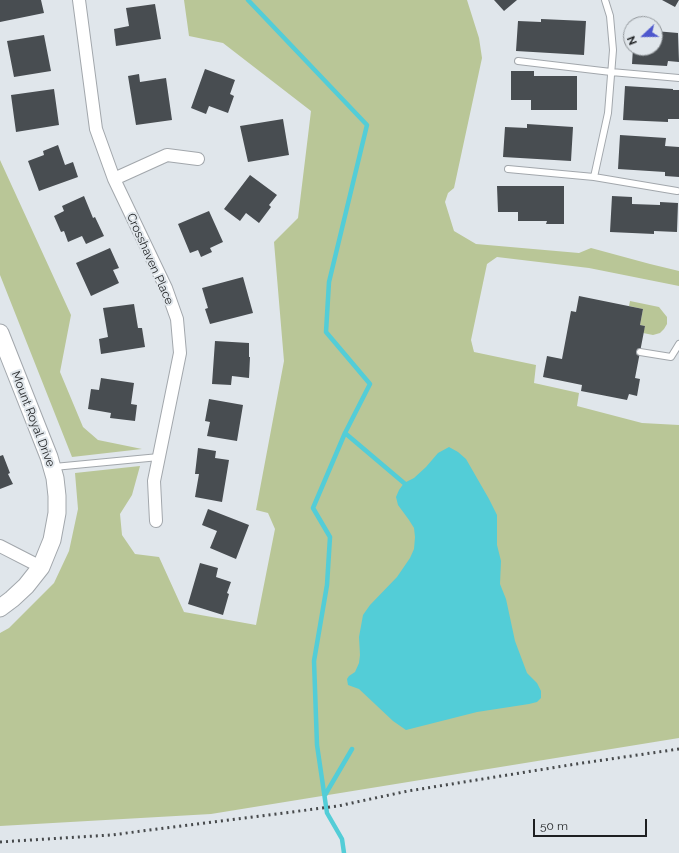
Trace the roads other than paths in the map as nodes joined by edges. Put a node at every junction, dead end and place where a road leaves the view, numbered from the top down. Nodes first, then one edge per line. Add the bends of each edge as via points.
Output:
1 (79, 0) edge
2 (605, 0) edge
3 (518, 61) dead end
4 (611, 72) junction
5 (679, 78) edge
6 (198, 159) dead end
7 (508, 169) dead end
8 (594, 177) junction
9 (114, 179) junction
10 (677, 191) dead end
11 (0, 333) edge
12 (679, 344) edge
13 (640, 352) dead end
14 (159, 457) junction
15 (52, 467) junction
16 (156, 521) dead end
17 (0, 546) edge
18 (41, 567) junction
19 (0, 608) edge

1 - 9 street, Crosshaven Place via 96,128
2 - 4 lane via 610,16 613,50
3 - 4 lane
4 - 5 lane
4 - 8 lane via 608,113
6 - 9 street via 167,155
7 - 8 lane
8 - 10 lane
9 - 14 street, Crosshaven Place via 166,288 177,319 180,353
11 - 15 street, Mount Royal Drive
12 - 13 lane via 671,357
14 - 15 lane
14 - 16 street, Crosshaven Place via 154,481
15 - 18 street, Mount Royal Drive via 57,513 52,540
17 - 18 street
18 - 19 street, Mount Royal Drive via 26,586

